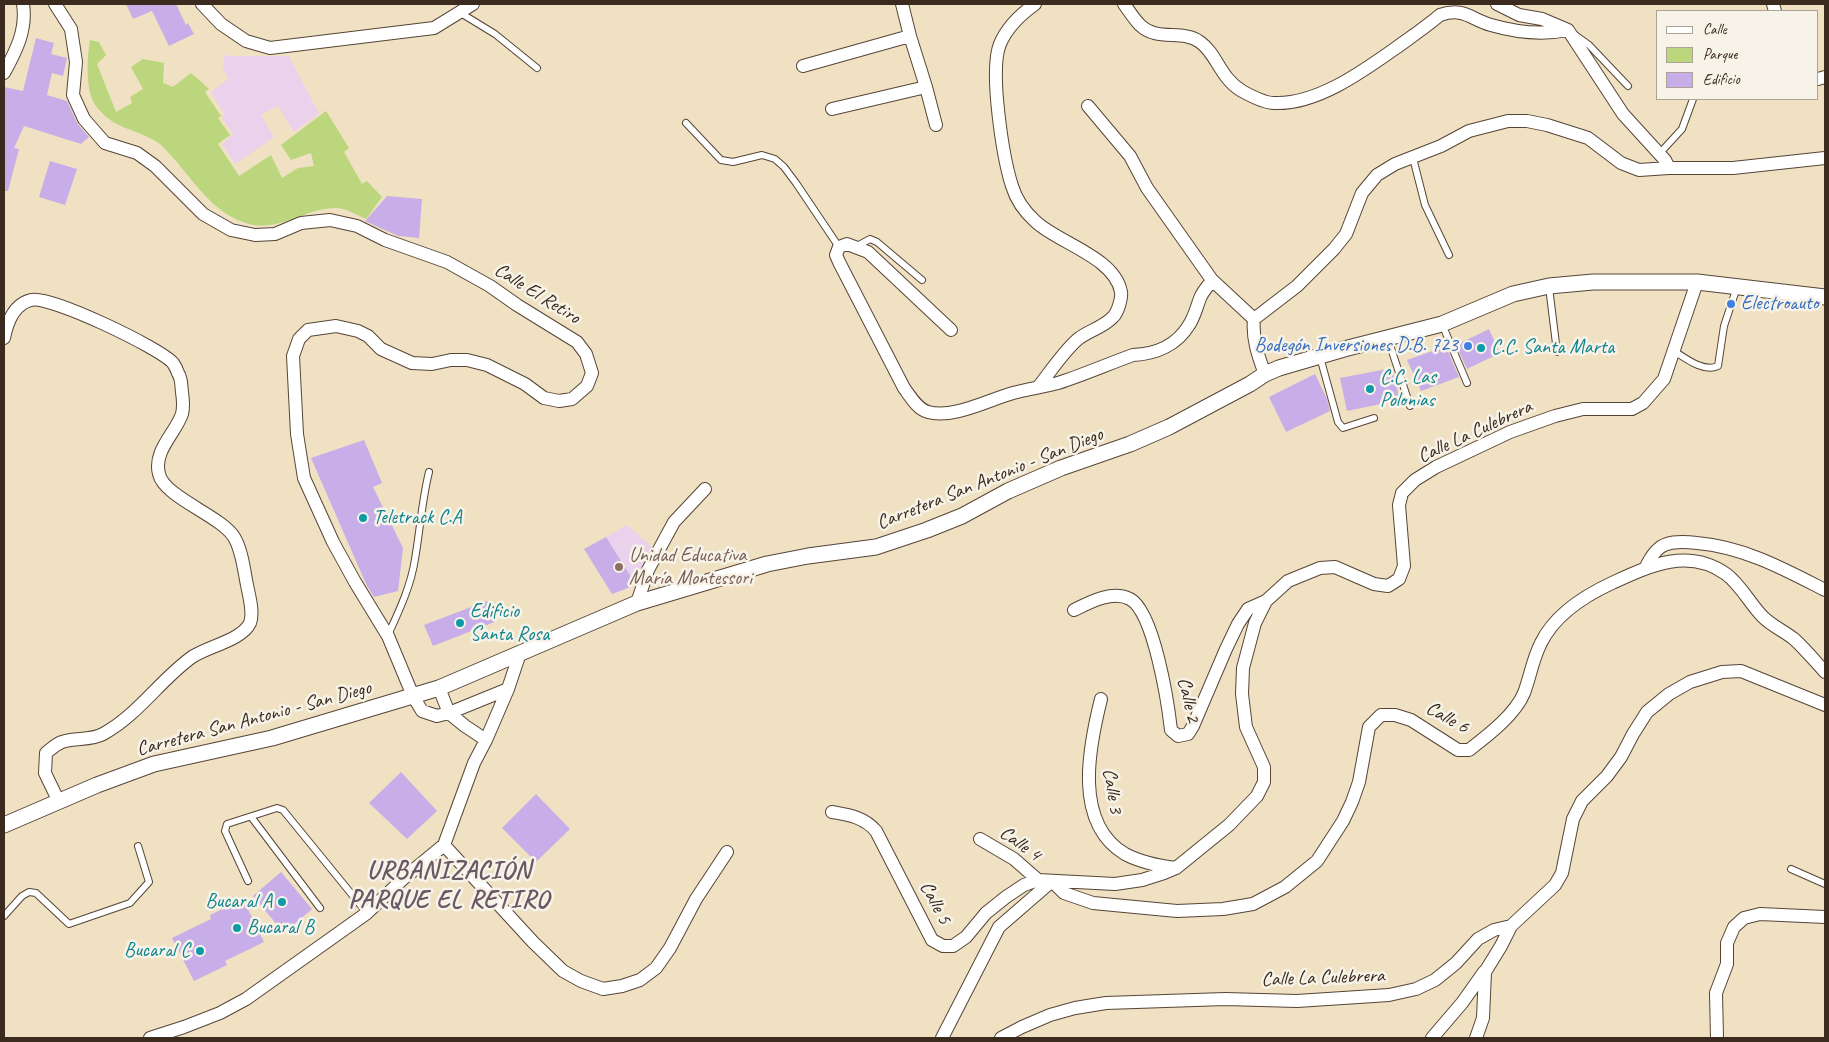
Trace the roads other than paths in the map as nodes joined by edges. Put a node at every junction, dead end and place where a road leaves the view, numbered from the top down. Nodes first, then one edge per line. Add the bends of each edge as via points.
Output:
1 (23, 4) edge
2 (55, 4) edge
3 (202, 4) edge
4 (473, 4) edge
5 (902, 4) edge
6 (1035, 4) edge
7 (1124, 4) edge
8 (1496, 4) edge
9 (459, 12) junction
10 (1568, 30) junction
11 (910, 36) junction
12 (803, 66) dead end
13 (536, 68) dead end
14 (4, 73) edge
15 (1628, 86) dead end
16 (926, 87) junction
17 (1693, 100) edge
18 (1088, 106) dead end
19 (832, 109) dead end
20 (686, 123) dead end
21 (936, 125) dead end
22 (1660, 153) junction
23 (1413, 158) junction
24 (1825, 158) edge
25 (1669, 168) junction
26 (857, 246) junction
27 (840, 247) junction
28 (1449, 255) dead end
29 (922, 280) dead end
30 (1212, 280) junction
31 (1697, 282) junction
32 (1549, 286) junction
33 (1737, 286) junction
34 (1825, 296) edge
35 (1254, 319) junction
36 (1442, 324) junction
37 (951, 330) dead end
38 (4, 338) edge
39 (1388, 338) junction
40 (1674, 351) junction
41 (1557, 352) dead end
42 (1320, 356) junction
43 (1265, 374) junction
44 (1467, 383) dead end
45 (1039, 386) junction
46 (1410, 406) dead end
47 (1374, 418) dead end
48 (429, 472) dead end
49 (705, 489) dead end
50 (1644, 569) junction
51 (1825, 590) edge
52 (1266, 601) junction
53 (637, 603) junction
54 (1074, 610) dead end
55 (388, 636) junction
56 (520, 653) junction
57 (1825, 672) edge
58 (439, 688) junction
59 (508, 689) junction
60 (413, 696) junction
61 (1101, 699) dead end
62 (1825, 705) edge
63 (449, 713) junction
64 (486, 740) junction
65 (59, 802) junction
66 (832, 812) dead end
67 (252, 818) junction
68 (4, 825) edge
69 (980, 838) dead end
70 (444, 845) junction
71 (138, 846) dead end
72 (727, 852) dead end
73 (1176, 868) junction
74 (1791, 869) dead end
75 (1038, 880) junction
76 (248, 881) dead end
77 (1052, 881) junction
78 (1825, 884) edge
79 (320, 908) dead end
80 (367, 913) junction
81 (4, 916) edge
82 (1825, 917) edge
83 (1511, 926) junction
84 (1484, 972) junction
85 (150, 1038) edge
86 (942, 1038) edge
87 (1001, 1038) edge
88 (1432, 1038) edge
89 (1476, 1038) edge
90 (1717, 1038) edge

1 - 14 street via 25,15 20,43
2 - 55 street, Calle El Retiro via 71,29 76,62 73,96 84,119 105,143 137,152 156,166 203,214 231,230 255,235 275,234 301,223 330,220 357,226 385,240 447,262 490,286 577,342 586,354 592,373 587,386 572,399 559,401 544,398 507,374 467,360 412,363 381,349 368,336 336,326 308,330 299,339 293,356 297,434 304,478 333,542
3 - 9 street via 246,41 270,48 434,28
4 - 9 street
5 - 11 street
6 - 45 street via 1012,24 1000,45 995,77 1012,187 1035,222 1096,259 1109,271 1121,292 1114,317 1078,339
7 - 10 street via 1141,26 1157,35 1190,37 1206,46 1227,79 1241,91 1274,103 1326,91 1374,63 1440,15 1452,11 1488,25 1516,31 1556,33
8 - 10 street via 1519,15 1542,18
9 - 13 lane via 495,34
10 - 15 lane via 1589,45
10 - 22 street via 1623,114
11 - 12 street
11 - 16 street
16 - 19 street
16 - 21 street
17 - 22 lane via 1682,129
18 - 30 street via 1130,156 1147,188
20 - 27 lane via 721,160 733,162 762,155 775,159 796,183
22 - 25 street
23 - 25 street via 1469,131 1508,121 1527,121 1588,138 1621,164 1639,170
23 - 28 lane via 1425,204
23 - 35 street via 1377,175 1362,193 1346,234 1334,249 1297,286
24 - 25 street via 1733,168
26 - 27 street via 847,244
26 - 29 lane via 870,239 877,242
26 - 37 street via 868,252
27 - 45 street via 836,255 838,262 904,388 925,411 948,414 962,411
30 - 35 street
30 - 45 street via 1189,325 1165,348 1133,355 1056,384
31 - 32 street, Carretera San Antonio - San Diego via 1593,282
31 - 33 street, Carretera San Antonio - San Diego
31 - 40 street, Calle La Culebrera
32 - 36 street, Carretera San Antonio - San Diego via 1513,294
32 - 41 lane
33 - 34 street, Carretera San Antonio - San Diego
33 - 40 lane via 1724,326 1718,366 1712,369 1704,367
35 - 43 street via 1253,330
36 - 39 street, Carretera San Antonio - San Diego
36 - 44 lane
38 - 65 street via 9,319 32,299 52,302 120,330 172,362 182,382 183,406 159,456 159,474 170,490 233,536 246,577 252,618 238,636 194,656 164,680 121,723 101,735 62,742 46,753 45,773
39 - 42 street, Carretera San Antonio - San Diego
39 - 46 lane
40 - 52 street, Calle La Culebrera via 1664,379 1643,403 1632,409 1583,409 1555,416 1510,432 1416,480 1402,492 1399,505 1404,566 1399,579 1388,586 1374,584 1335,567 1320,568 1288,580
42 - 43 street, Carretera San Antonio - San Diego
42 - 47 lane via 1338,422 1343,428
43 - 53 street, Carretera San Antonio - San Diego via 1169,427 1061,468 927,530 876,547 767,564
48 - 55 lane via 415,561 404,599
49 - 53 street via 674,522 648,570
50 - 51 street via 1657,550 1666,544 1718,545 1754,555
50 - 57 street, Calle 6 via 1664,562 1690,560 1709,564 1727,574 1764,618 1793,638
50 - 77 street, Calle 6 via 1583,598 1558,618 1541,643 1516,706 1469,750 1458,750 1411,720 1381,715 1369,727 1359,782 1343,821 1318,862 1285,887 1253,904 1177,911 1093,903 1064,893
52 - 54 street, Calle 2 via 1248,609 1238,624 1193,726 1188,734 1178,736 1171,730 1160,661 1140,608 1130,599 1114,596
52 - 73 street, Calle La Culebrera via 1255,623 1243,668 1242,694 1246,727 1264,768 1264,782 1257,796 1229,825
53 - 56 street, Carretera San Antonio - San Diego
55 - 60 street, Calle El Retiro
56 - 58 street, Carretera San Antonio - San Diego
56 - 59 street
58 - 60 street, Carretera San Antonio - San Diego
58 - 63 street
59 - 63 street
59 - 64 street
60 - 63 street, Calle El Retiro via 422,711 430,715
60 - 65 street, Carretera San Antonio - San Diego via 272,738 154,764
61 - 73 street, Calle 3 via 1090,750 1088,784 1097,822 1105,837 1125,854
62 - 83 street via 1741,671 1722,672 1668,694 1647,712 1621,757 1582,801 1573,819 1562,873 1555,885
63 - 64 street
64 - 70 street via 474,763
65 - 68 street, Carretera San Antonio - San Diego
66 - 75 street, Calle 5 via 859,817 876,831 932,940 943,946 953,946 966,937 986,913 1006,897
67 - 76 lane via 228,824 225,831
67 - 79 lane
67 - 80 lane via 277,808 283,810
69 - 75 street, Calle 4 via 1014,859
70 - 72 street via 563,971 603,989 640,980 656,968
70 - 80 street
71 - 81 lane via 149,882 130,903 69,924 36,893 29,892
73 - 77 street, Calle La Culebrera via 1142,880 1115,884
74 - 78 lane
75 - 77 street
77 - 86 street via 999,927
80 - 85 street via 246,999 193,1024
82 - 90 street via 1760,914 1744,918 1734,927 1727,943 1728,964 1716,993
83 - 84 street
83 - 87 street, Calle La Culebrera via 1494,930 1478,939 1435,980 1416,989 1389,995 1307,1001 1225,999 1106,1003 1050,1015
84 - 88 street
84 - 89 street via 1483,1018

